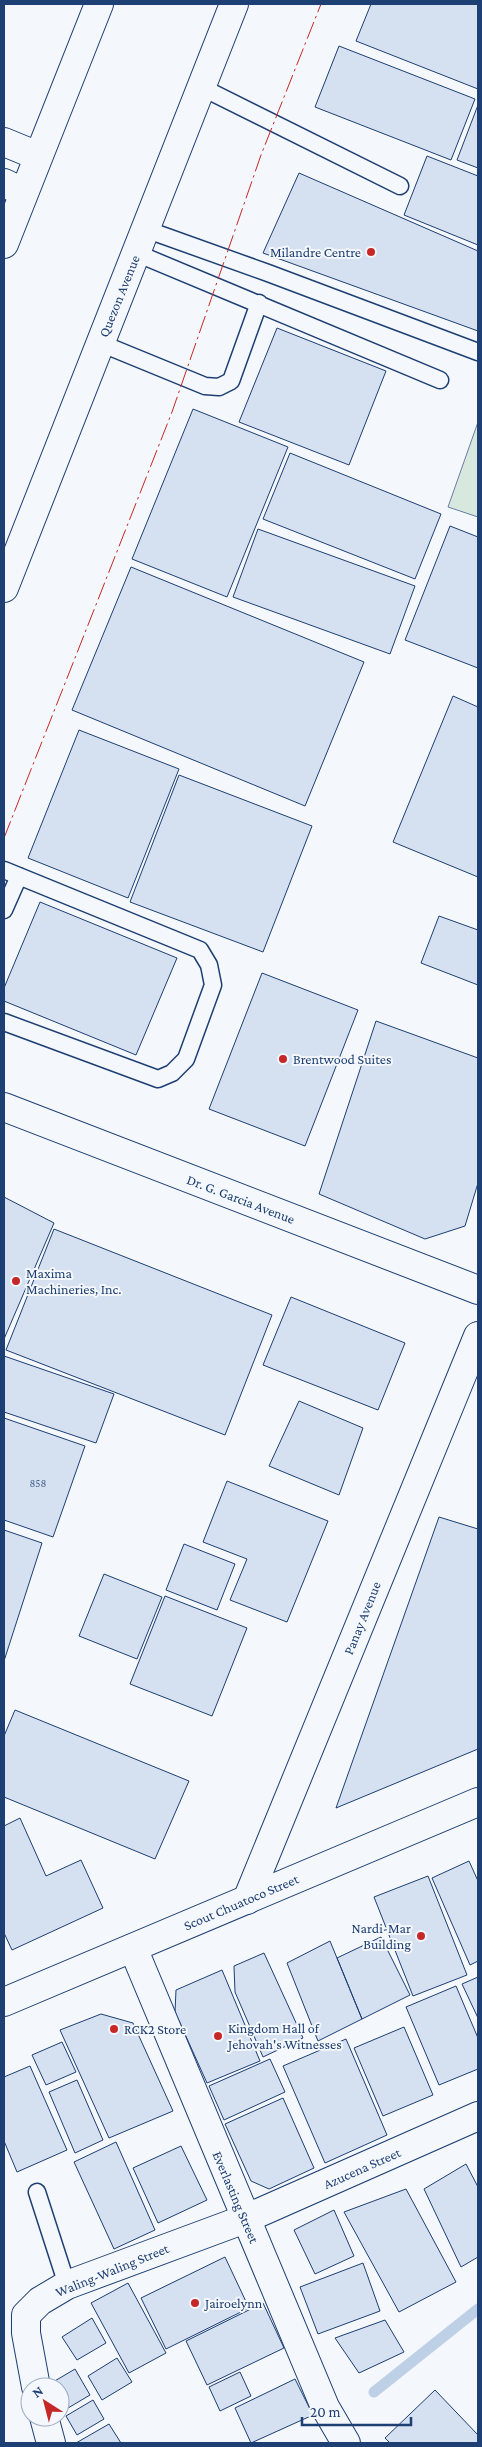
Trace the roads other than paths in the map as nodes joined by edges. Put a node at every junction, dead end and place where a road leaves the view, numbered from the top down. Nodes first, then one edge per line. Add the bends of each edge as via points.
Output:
1 (99, 4) edge
2 (234, 4) edge
3 (202, 87) junction
4 (4, 142) edge
5 (38, 156) junction
6 (400, 186) dead end
7 (14, 188) edge
8 (140, 241) junction
9 (4, 244) edge
10 (259, 303) junction
11 (100, 343) junction
12 (478, 352) edge
13 (440, 380) dead end
14 (4, 588) edge
15 (4, 870) edge
16 (19, 876) junction
17 (4, 910) edge
18 (4, 1022) edge
19 (4, 1107) edge
20 (478, 1290) edge
21 (478, 1336) edge
22 (478, 1802) edge
23 (247, 1900) junction
24 (133, 1948) junction
25 (4, 2002) edge
26 (478, 2116) edge
27 (37, 2192) dead end
28 (245, 2220) junction
29 (66, 2285) junction
30 (34, 2377) edge
31 (47, 2427) edge
32 (52, 2443) edge
33 (346, 2443) edge

1 - 5 street
2 - 3 street, Quezon Avenue
3 - 6 lane
3 - 8 street, Quezon Avenue
4 - 5 street
5 - 7 street
7 - 9 street
8 - 10 lane
8 - 11 street, Quezon Avenue
8 - 12 lane via 268,273
10 - 11 lane via 231,382 219,387 204,386
10 - 13 lane
11 - 14 street, Quezon Avenue
15 - 16 lane
16 - 17 lane
16 - 18 lane via 200,950 209,966 213,985 186,1059 172,1073 158,1079
19 - 20 street, Dr. G. Garcia Avenue
21 - 23 street, Panay Avenue
22 - 23 street, Scout Chuatoco Street
23 - 24 street, Scout Chuatoco Street
24 - 25 street, Scout Chuatoco Street
24 - 28 street, Everlasting Street
26 - 28 street, Azucena Street
27 - 29 lane
28 - 29 street, Waling-Waling Street
28 - 33 street, Everlasting Street via 325,2407
29 - 30 street, Waling-Waling Street via 40,2301 26,2315
31 - 32 street

